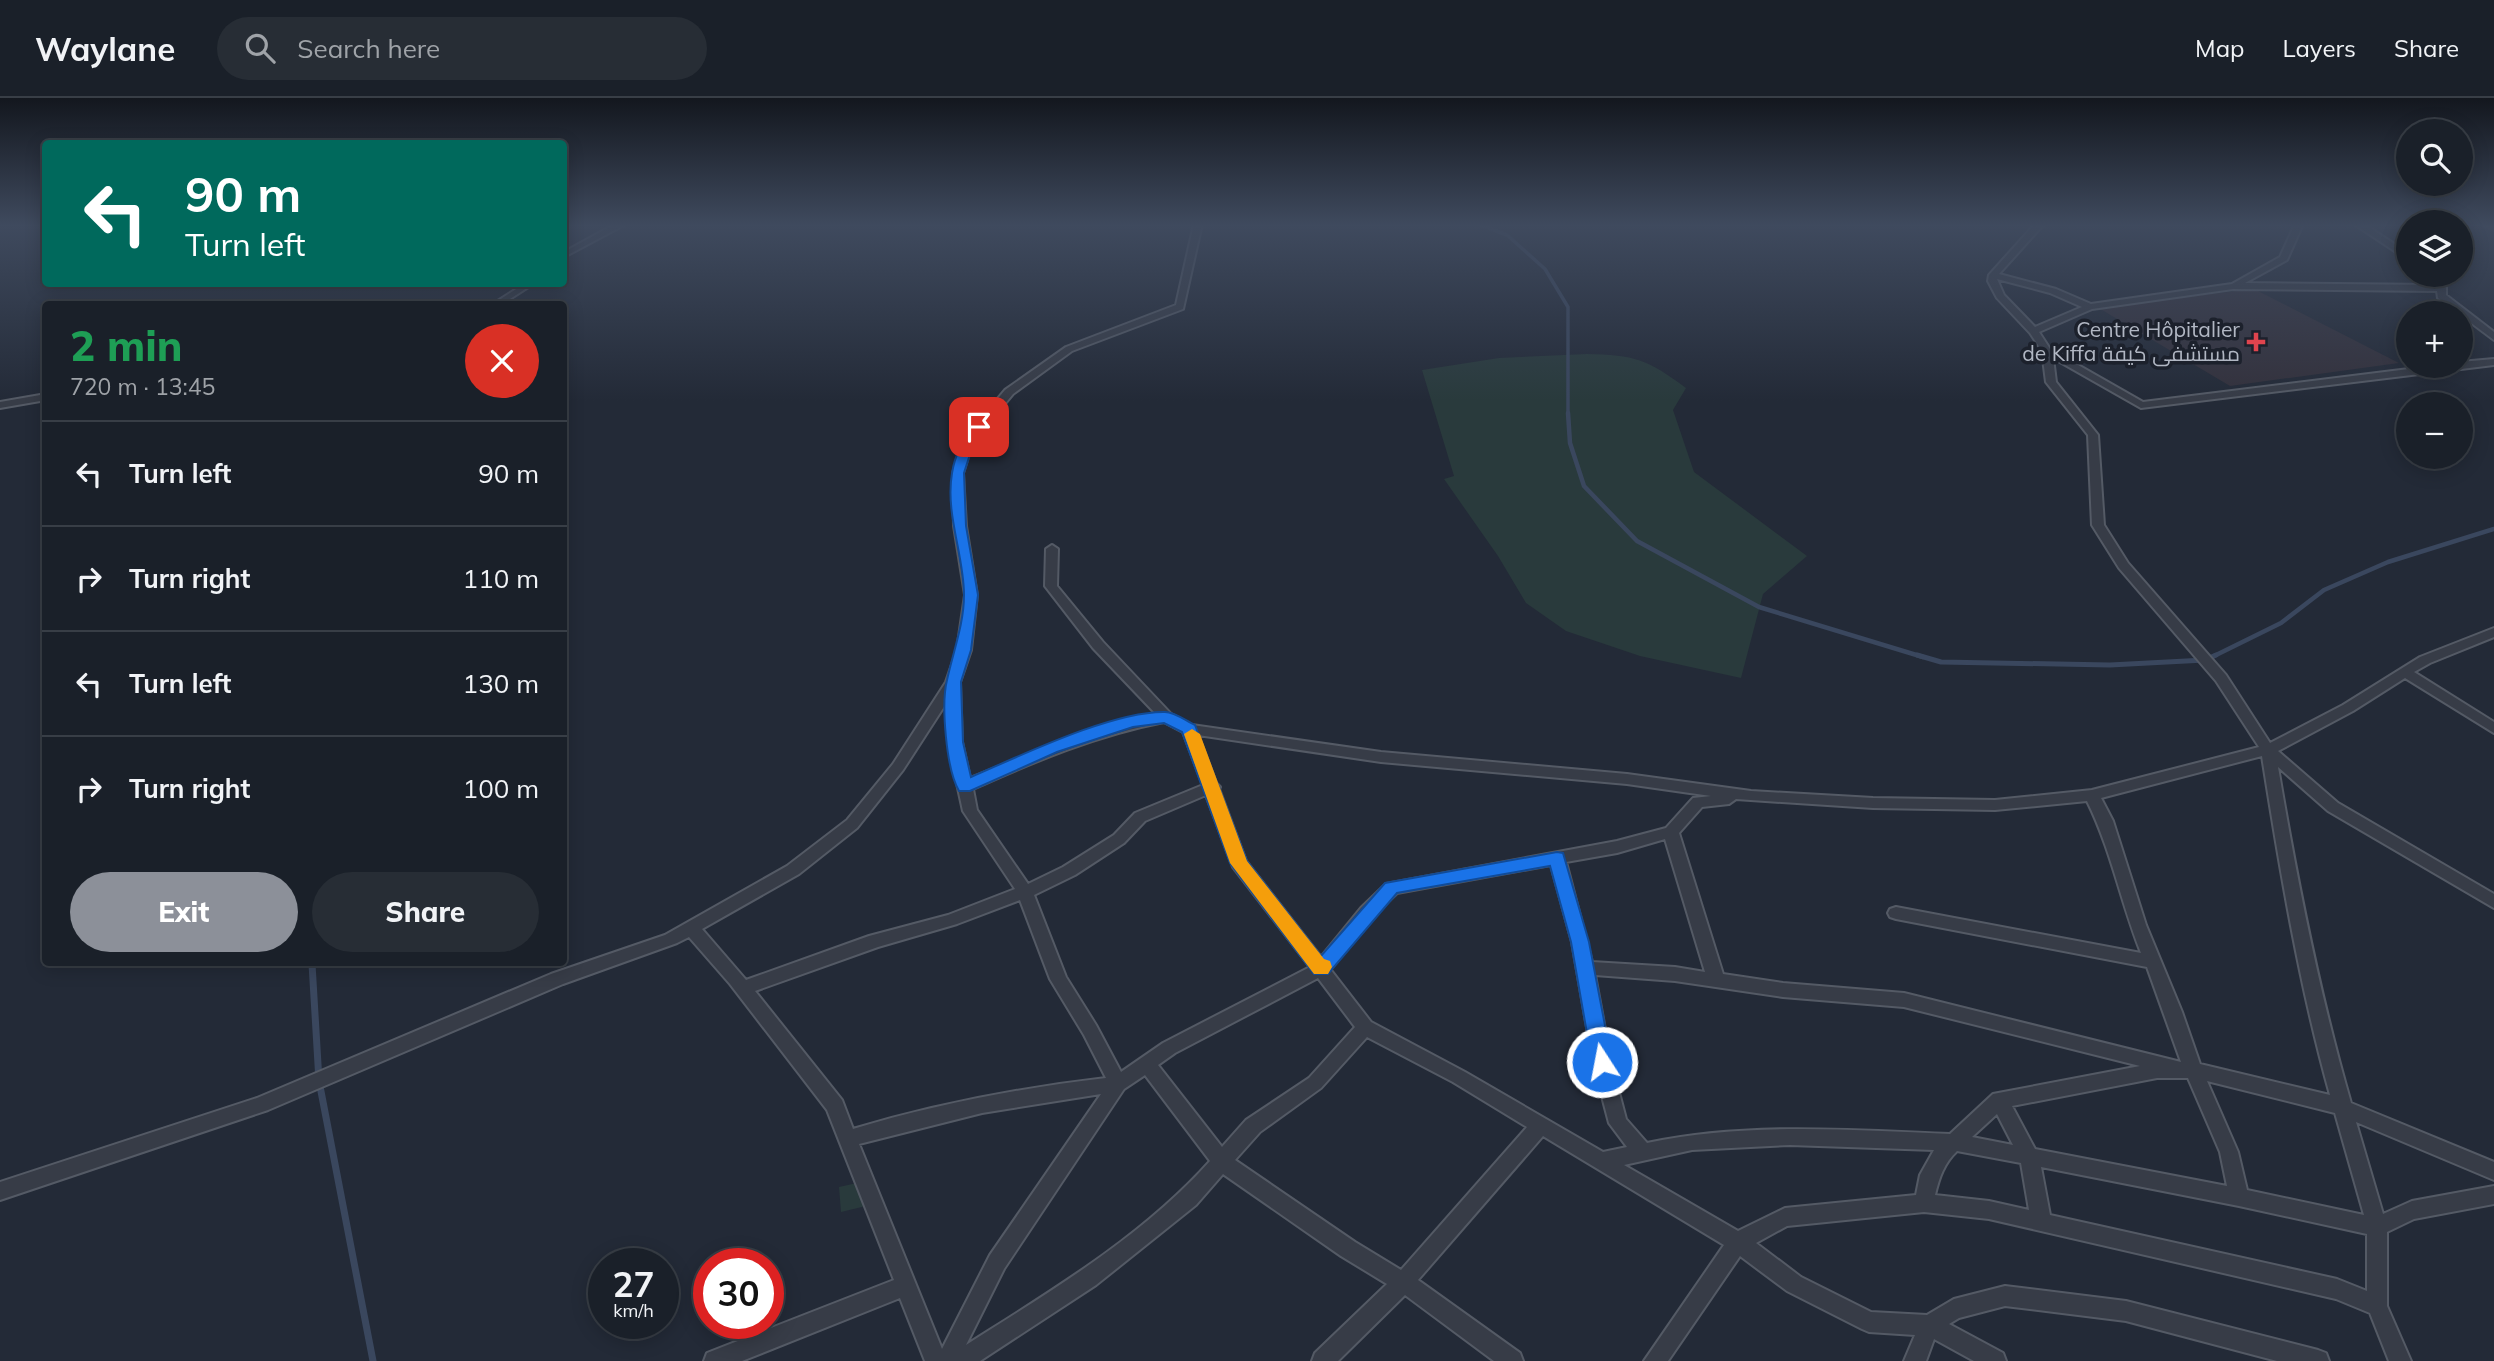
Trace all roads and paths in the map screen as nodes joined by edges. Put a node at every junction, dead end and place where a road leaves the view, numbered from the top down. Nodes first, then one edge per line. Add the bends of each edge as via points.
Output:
1 (1185, 283) edge
2 (1994, 283) edge
3 (2023, 283) edge
4 (2239, 283) edge
5 (2233, 286) junction
6 (524, 287) edge
7 (2442, 288) joint
8 (502, 301) edge
9 (2090, 307) junction
10 (2034, 331) junction
11 (2494, 337) edge
12 (2047, 351) junction
13 (2494, 362) edge
14 (2473, 364) edge
15 (2396, 373) edge
16 (42, 398) edge
17 (0, 405) edge
18 (1052, 549) dead end
19 (2494, 632) edge
20 (2406, 673) junction
21 (953, 682) junction
22 (1166, 717) junction
23 (2494, 728) edge
24 (1189, 729) junction
25 (2268, 750) junction
26 (964, 787) junction
27 (1213, 787) junction
28 (2092, 795) junction
29 (1751, 796) junction
30 (1671, 832) junction
31 (1557, 858) junction
32 (1025, 892) junction
33 (2494, 902) edge
34 (1896, 914) dead end
35 (691, 928) junction
36 (2153, 962) junction
37 (1584, 968) junction
38 (1321, 969) junction
39 (1716, 980) junction
40 (743, 988) junction
41 (1365, 1027) junction
42 (1147, 1064) junction
43 (2193, 1070) junction
44 (1118, 1084) junction
45 (1999, 1100) junction
46 (2346, 1110) junction
47 (1541, 1125) junction
48 (848, 1139) junction
49 (1954, 1142) junction
50 (1643, 1152) junction
51 (2029, 1156) junction
52 (1601, 1161) junction
53 (1222, 1162) junction
54 (2494, 1171) edge
55 (0, 1191) edge
56 (2494, 1195) edge
57 (2239, 1197) junction
58 (1924, 1203) junction
59 (2041, 1220) junction
60 (2377, 1227) junction
61 (1738, 1242) junction
62 (1403, 1282) junction
63 (907, 1285) junction
64 (2377, 1306) junction
65 (1929, 1325) junction
66 (715, 1361) edge
67 (936, 1361) edge
68 (947, 1361) edge
69 (961, 1361) edge
70 (1322, 1361) edge
71 (1512, 1361) edge
72 (1655, 1361) edge
73 (1914, 1361) edge
74 (1995, 1361) edge
75 (2318, 1361) edge
76 (2400, 1361) edge

1 - 21 street via 1180,307 1069,349 1009,392 968,441 958,473 960,526 971,595 964,650
2 - 10 street via 2000,296
3 - 9 street
4 - 5 street
5 - 7 street
5 - 9 street
6 - 8 street
7 - 11 street via 2441,296
9 - 10 street
10 - 12 street
12 - 15 street via 2141,405
12 - 25 street via 2051,382 2093,435 2098,525 2123,565 2221,678
13 - 14 street
16 - 17 street
18 - 22 street via 1051,586 1098,645
19 - 20 street via 2425,660
20 - 23 street
20 - 25 street
21 - 26 street via 955,742
21 - 35 street via 898,767 852,824 793,870
22 - 24 street
22 - 26 street via 1051,748
24 - 27 street
24 - 29 street via 1381,757 1627,779
25 - 28 street
25 - 33 street via 2333,807
25 - 46 street via 2291,891 2325,1045
26 - 32 street via 970,811
27 - 32 street via 1140,817 1119,839
27 - 38 street via 1239,863
28 - 29 street via 1995,805
28 - 36 street
29 - 30 street via 1698,802
30 - 31 street
30 - 39 street
31 - 37 street
31 - 38 street via 1392,888
32 - 40 street
32 - 44 street via 1058,979
34 - 36 street
35 - 40 street
35 - 55 street via 557,979 261,1104
36 - 43 street
37 - 39 street
37 - 50 street via 1618,1123
38 - 41 street
38 - 42 street via 1169,1048
39 - 43 street via 1904,1000
40 - 48 street via 835,1107
41 - 47 street
41 - 53 street via 1315,1083 1253,1126
42 - 44 street
42 - 53 street
43 - 45 street via 2157,1070
43 - 46 street via 2299,1094
43 - 57 street via 2230,1152
44 - 48 street via 1035,1093 904,1121
44 - 68 street via 997,1262
45 - 49 street
45 - 51 street
46 - 54 street
46 - 60 street
47 - 52 street
47 - 62 street
48 - 63 street
49 - 50 street via 1790,1137 1692,1142
49 - 51 street
49 - 58 street via 1930,1175
50 - 52 street
51 - 57 street
51 - 59 street
52 - 61 street
53 - 62 street
53 - 69 street via 1189,1199 1089,1278
56 - 60 street via 2412,1210
57 - 60 street
58 - 59 street
58 - 61 street via 1785,1217
59 - 64 street via 2337,1289
60 - 64 street
61 - 65 street via 1794,1284 1869,1322
61 - 72 street
62 - 70 street
62 - 71 street
63 - 66 street
63 - 67 street
64 - 76 street
65 - 73 street
65 - 74 street
65 - 75 street via 1954,1309 2005,1296 2126,1311

